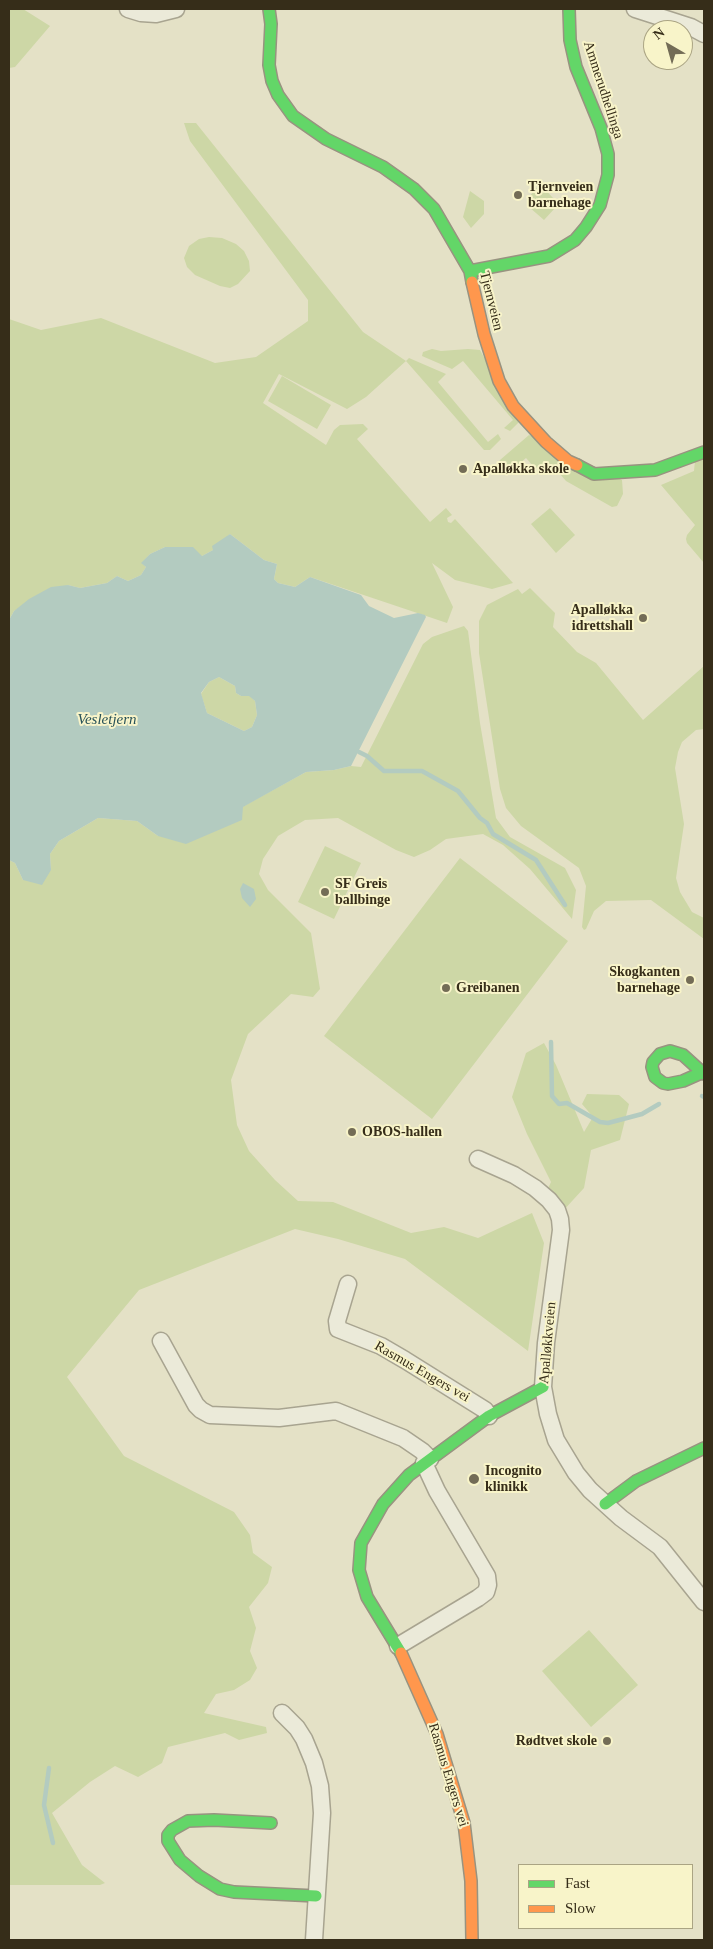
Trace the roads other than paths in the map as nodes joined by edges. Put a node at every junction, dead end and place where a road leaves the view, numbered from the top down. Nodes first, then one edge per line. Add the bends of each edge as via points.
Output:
1 (128, 9) edge
2 (176, 9) edge
3 (269, 9) edge
4 (569, 9) edge
5 (636, 9) edge
6 (704, 34) edge
7 (470, 271) junction
8 (704, 452) edge
9 (478, 1159) dead end
10 (348, 1284) dead end
11 (161, 1341) dead end
12 (544, 1387) junction
13 (489, 1416) junction
14 (704, 1448) edge
15 (427, 1461) junction
16 (605, 1504) junction
17 (704, 1602) edge
18 (398, 1646) junction
19 (282, 1713) dead end
20 (271, 1823) dead end
21 (316, 1896) junction
22 (314, 1940) edge
23 (472, 1940) edge

1 - 2 street via 156,14
3 - 7 street, Tjernveien via 269,65 275,88 285,106 309,128 383,167 422,196 434,209
4 - 7 street, Ammerudhellinga via 570,40 576,67 608,154 608,175 600,205 575,240 550,256
5 - 6 street
7 - 8 street, Tjernveien via 484,334 499,381 513,406 568,461 594,474 655,470
9 - 12 street, Apalløkkveien via 535,1188 549,1200 560,1219
10 - 13 street, Rasmus Engers vei via 337,1321 338,1329 381,1346 464,1396
11 - 15 street via 196,1405 210,1415 279,1418 336,1411 403,1438 422,1451
12 - 13 street, Rasmus Engers vei
12 - 16 street, Apalløkkveien via 551,1426 564,1455
13 - 15 street, Rasmus Engers vei
14 - 16 street via 636,1480
15 - 18 street, Rasmus Engers vei via 383,1504 361,1543 359,1570 367,1597
15 - 18 street via 438,1491 487,1576 488,1585 486,1592 478,1598
16 - 17 street, Apalløkkveien via 660,1547
18 - 23 street, Rasmus Engers vei via 437,1734 464,1823 471,1881
19 - 21 street via 304,1739 320,1786 322,1813
20 - 21 street via 188,1821 172,1830 168,1841 180,1860 220,1889
21 - 22 street

